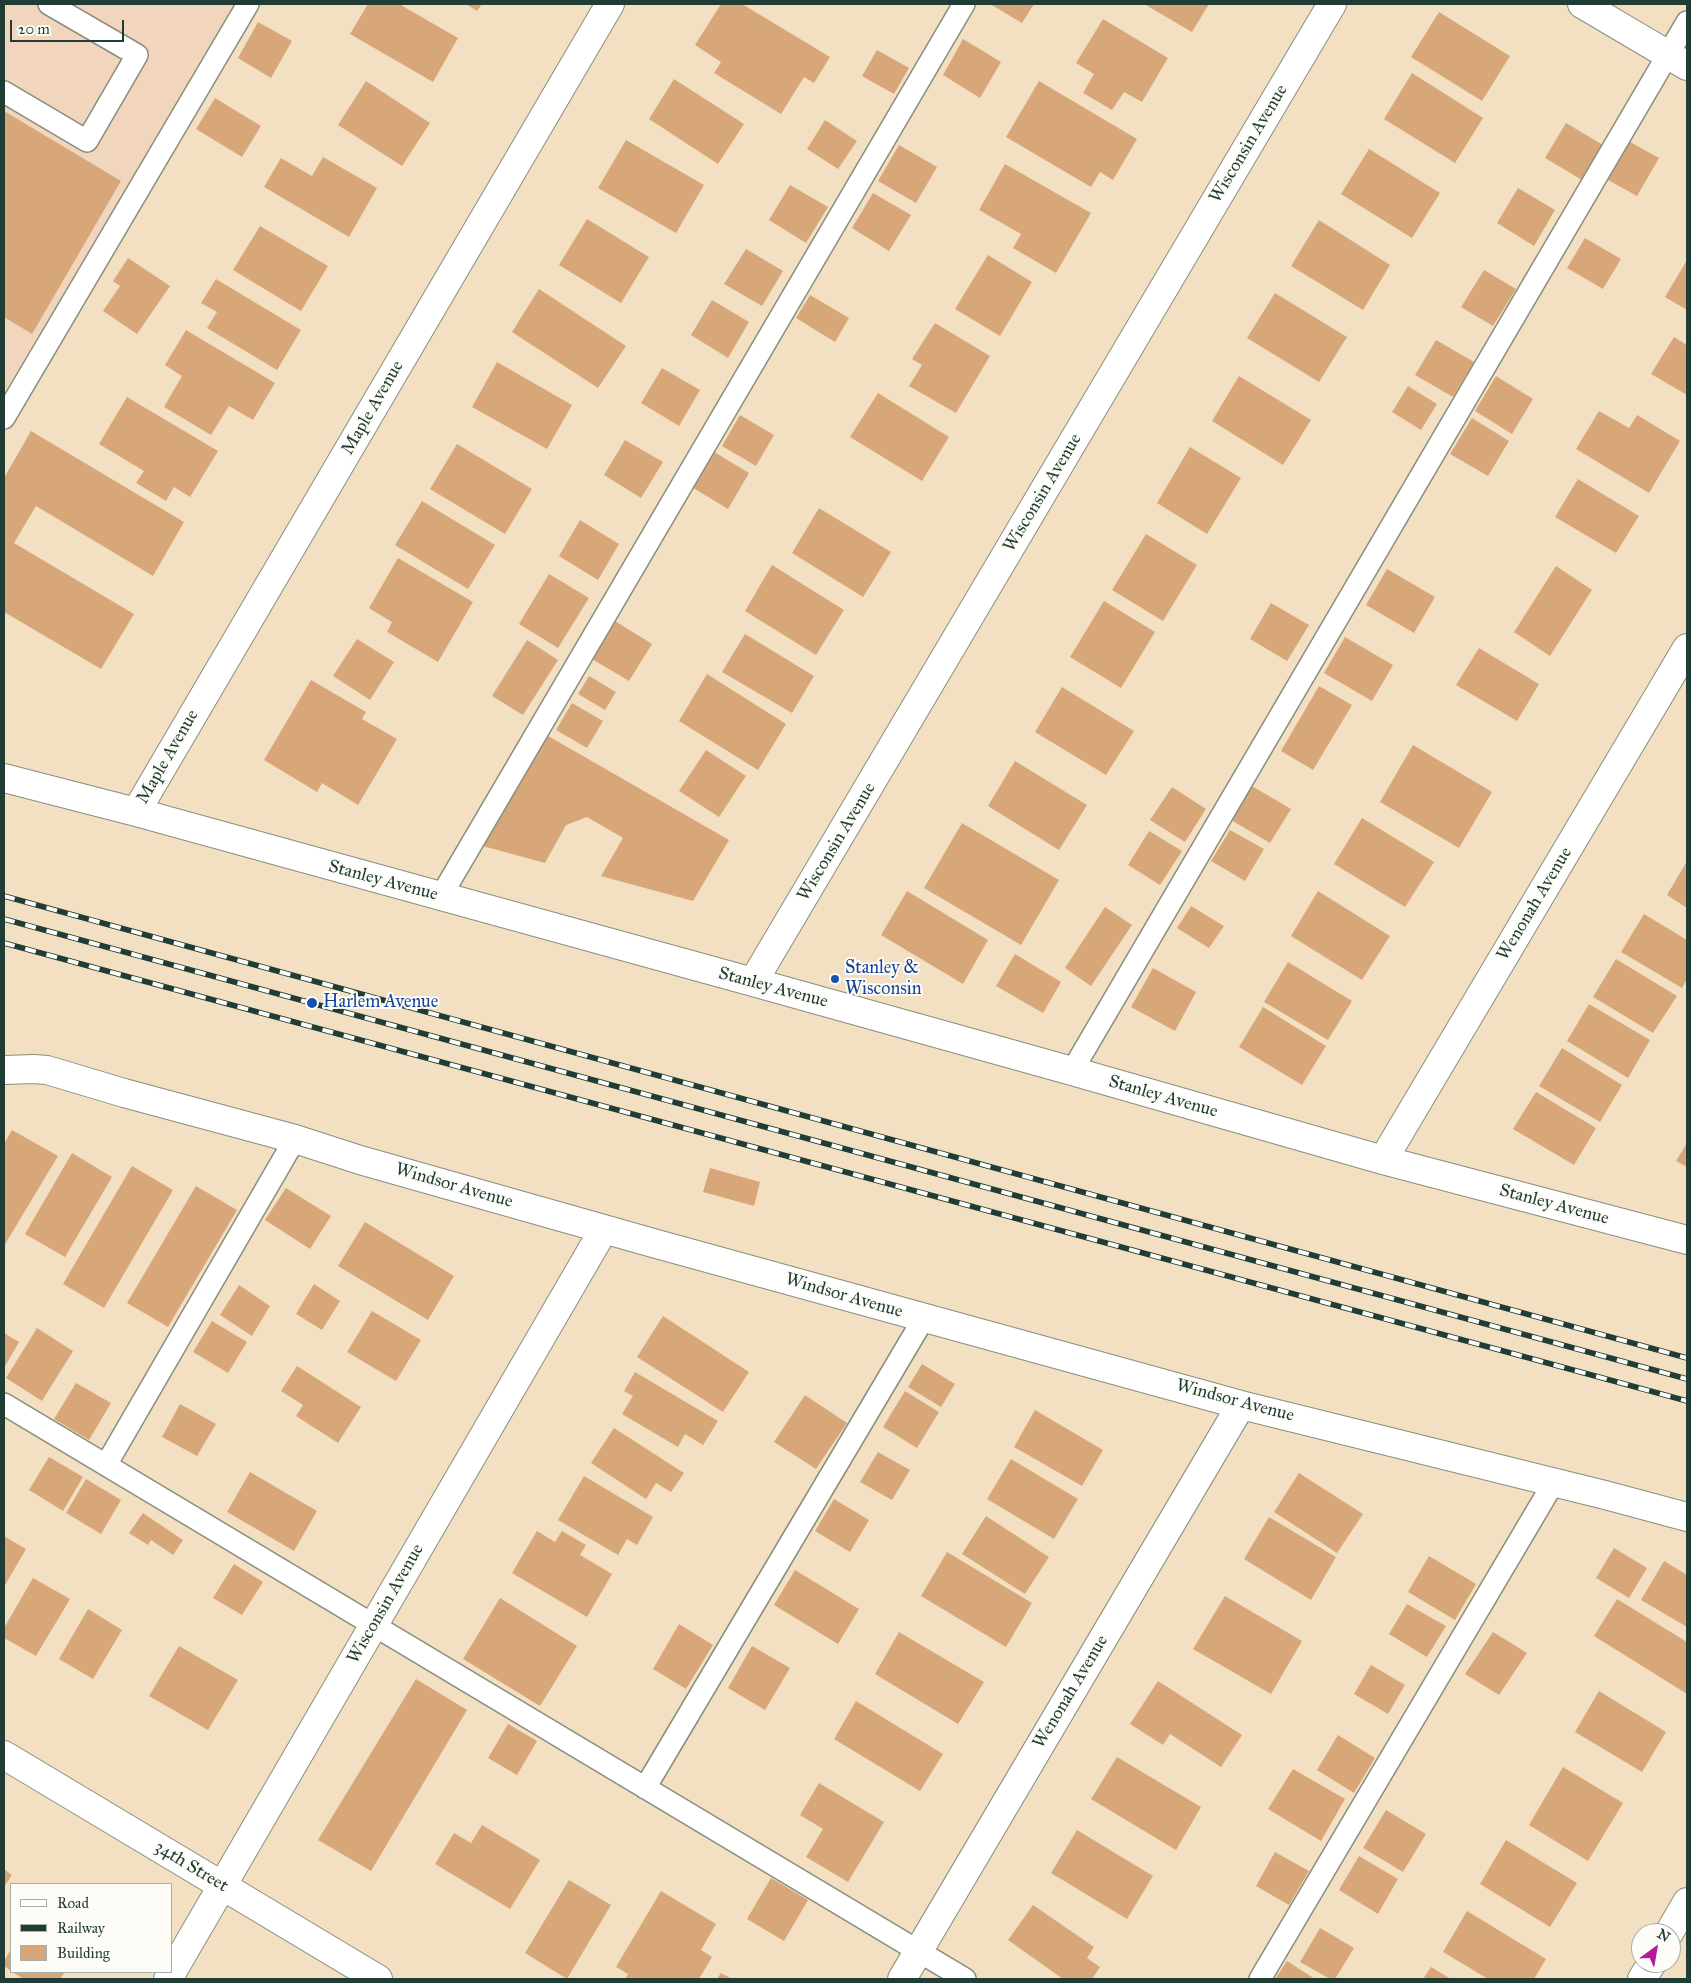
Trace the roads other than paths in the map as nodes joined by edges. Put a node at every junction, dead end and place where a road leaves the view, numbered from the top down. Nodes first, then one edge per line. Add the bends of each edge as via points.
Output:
1 (49, 4) edge
2 (248, 4) edge
3 (610, 4) edge
4 (964, 4) edge
5 (1332, 4) edge
6 (1582, 4) edge
7 (1687, 22) edge
8 (1678, 61) edge
9 (4, 92) edge
10 (4, 418) edge
11 (1687, 648) edge
12 (4, 778) edge
13 (136, 812) junction
14 (441, 896) junction
15 (753, 982) junction
16 (4, 1070) edge
17 (1072, 1071) junction
18 (295, 1139) junction
19 (1383, 1160) junction
20 (604, 1229) junction
21 (1687, 1240) edge
22 (924, 1318) junction
23 (4, 1404) edge
24 (1241, 1404) junction
25 (106, 1465) junction
26 (1554, 1482) junction
27 (1687, 1517) edge
28 (374, 1626) junction
29 (4, 1755) edge
30 (646, 1788) junction
31 (222, 1886) junction
32 (1687, 1902) edge
33 (1675, 1923) edge
34 (918, 1951) junction
35 (172, 1972) edge
36 (378, 1979) edge
37 (902, 1979) edge
38 (965, 1979) edge
39 (1260, 1979) edge

1 - 9 lane via 137,55 87,141
2 - 10 lane
3 - 13 street, Maple Avenue
4 - 14 lane
5 - 15 street, Wisconsin Avenue
6 - 8 street
7 - 8 lane
8 - 17 lane
11 - 19 street, Wenonah Avenue
12 - 13 street, Stanley Avenue
13 - 14 street, Stanley Avenue
14 - 15 street, Stanley Avenue
15 - 17 street, Stanley Avenue
16 - 18 street, Windsor Avenue via 47,1070
17 - 19 street, Stanley Avenue
18 - 20 street, Windsor Avenue
18 - 25 lane
19 - 21 street, Stanley Avenue
20 - 22 street, Windsor Avenue
20 - 28 street, Wisconsin Avenue
22 - 24 street, Windsor Avenue
22 - 30 lane
23 - 25 lane
24 - 26 street, Windsor Avenue
24 - 34 street, Wenonah Avenue
25 - 28 lane
26 - 27 street, Windsor Avenue
26 - 39 lane
28 - 30 lane
28 - 31 street, Wisconsin Avenue
29 - 31 street, 34th Street
30 - 34 lane
31 - 35 street, Wisconsin Avenue
31 - 36 street, 34th Street
32 - 33 street
34 - 37 street, Wenonah Avenue
34 - 38 lane

